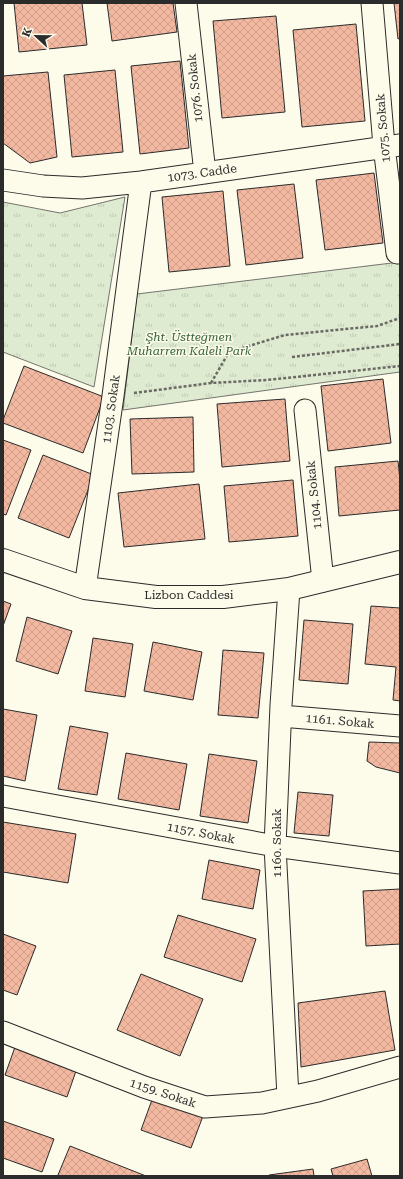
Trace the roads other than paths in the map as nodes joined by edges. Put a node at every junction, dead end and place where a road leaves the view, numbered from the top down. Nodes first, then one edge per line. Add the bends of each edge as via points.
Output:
1 (186, 3) edge
2 (372, 3) edge
3 (392, 145) edge
4 (204, 173) junction
5 (3, 180) edge
6 (141, 182) junction
7 (397, 253) dead end
8 (305, 410) dead end
9 (3, 560) edge
10 (400, 562) edge
11 (323, 581) junction
12 (86, 588) junction
13 (289, 589) junction
14 (281, 716) junction
15 (400, 726) edge
16 (3, 796) edge
17 (274, 846) junction
18 (400, 863) edge
19 (3, 1032) edge
20 (400, 1067) edge
21 (288, 1097) junction

1 - 4 street, 1076. Sokak
2 - 3 street, 1075. Sokak
3 - 4 street, 1073. Cadde
3 - 7 street, 1075. Sokak
4 - 6 street, 1073. Cadde
5 - 6 street, 1073. Cadde via 82,188
6 - 12 street, 1103. Sokak
8 - 11 street, 1104. Sokak
9 - 12 main road, Lizbon Caddesi
10 - 11 main road, Lizbon Caddesi
11 - 13 main road, Lizbon Caddesi
12 - 13 main road, Lizbon Caddesi via 164,597 222,597
13 - 14 street, 1160. Sokak
14 - 15 street, 1161. Sokak
14 - 17 street, 1160. Sokak
16 - 17 street, 1157. Sokak
17 - 18 street, 1157. Sokak
17 - 21 street, 1160. Sokak
19 - 21 street, 1159. Sokak via 144,1087 206,1107 262,1103
20 - 21 street, 1159. Sokak

